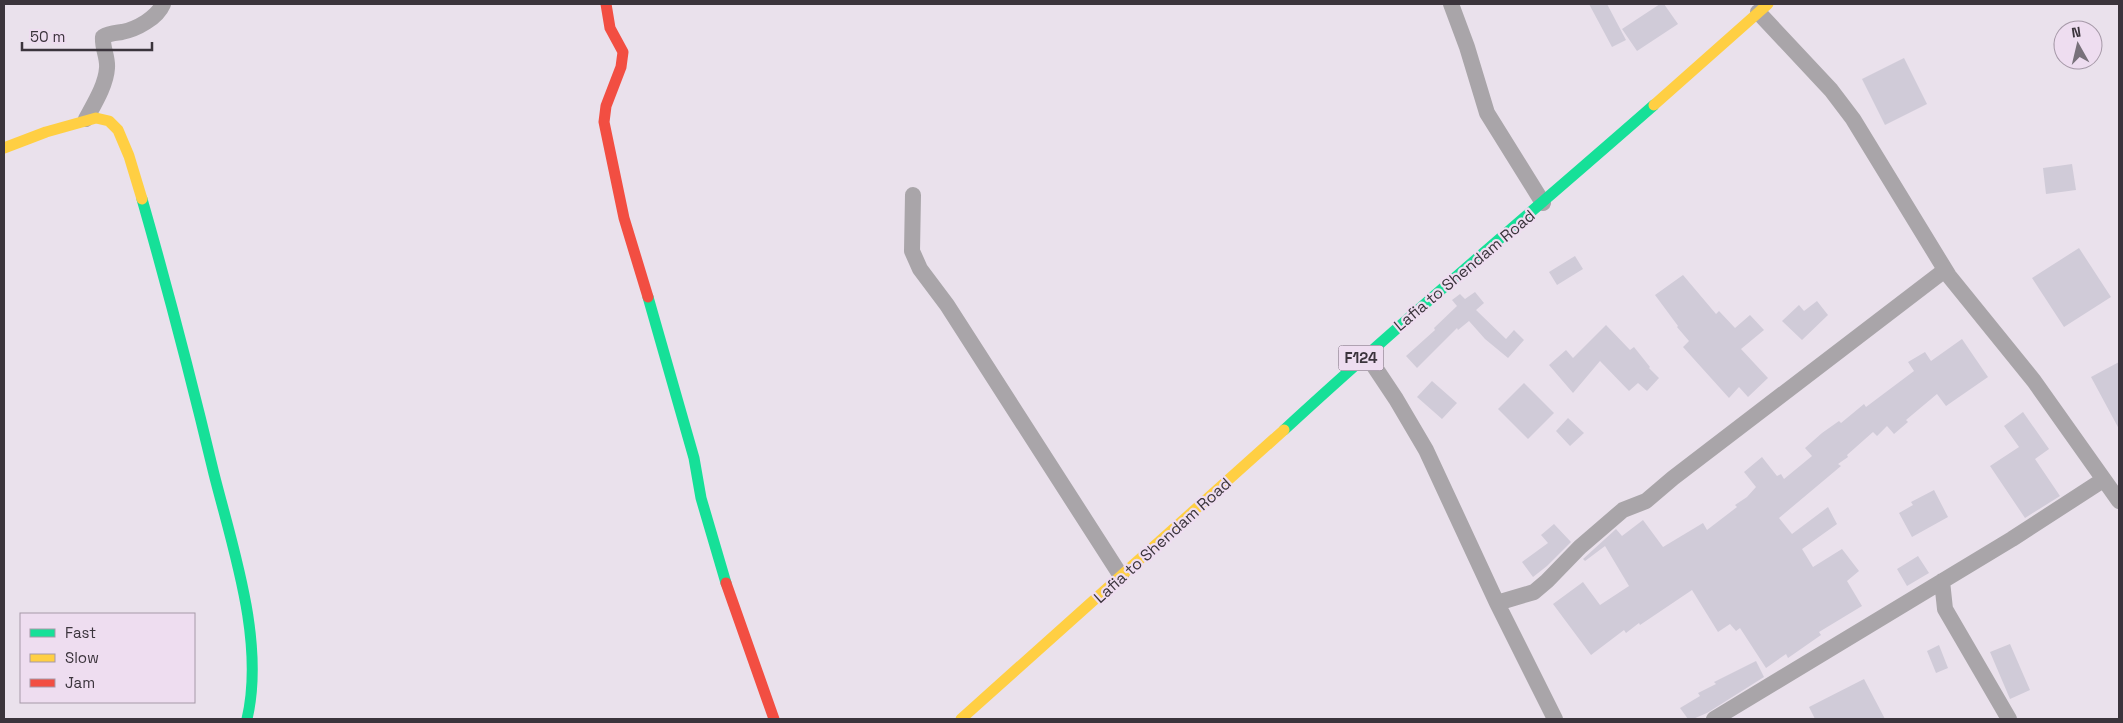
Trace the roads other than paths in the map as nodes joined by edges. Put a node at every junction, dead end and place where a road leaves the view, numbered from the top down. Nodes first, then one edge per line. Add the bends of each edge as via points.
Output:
1 (163, 4) edge
2 (606, 4) edge
3 (1451, 4) edge
4 (1763, 8) edge
5 (86, 119) junction
6 (4, 148) edge
7 (913, 195) dead end
8 (1543, 203) junction
9 (1945, 270) junction
10 (1366, 354) junction
11 (2103, 480) junction
12 (2119, 501) edge
13 (1121, 576) junction
14 (1942, 581) junction
15 (1915, 597) junction
16 (1497, 603) junction
17 (1945, 609) junction
18 (247, 719) edge
19 (774, 719) edge
20 (960, 719) edge
21 (1555, 719) edge
22 (1714, 719) edge
23 (2010, 719) edge

1 - 5 street via 160,12 133,30 103,37 106,74
2 - 19 street via 610,28 623,52 604,122 624,218 694,458 700,498 713,544
3 - 8 street via 1487,113
4 - 8 street, Lafia to Shendam Road / F124
4 - 9 street via 1854,119
5 - 6 street
5 - 18 street via 101,118 113,123 118,130 192,383 242,586 251,644 252,698
7 - 13 street via 912,251 920,269 984,361
8 - 10 street, Lafia to Shendam Road / F124
9 - 11 street via 2034,381
9 - 16 street via 1646,500 1623,510 1580,546 1534,592
10 - 13 street, Lafia to Shendam Road / F124
10 - 16 street via 1426,450
11 - 12 street
11 - 14 street
13 - 20 street, Lafia to Shendam Road / F124
14 - 15 street
14 - 17 street
15 - 17 street
15 - 22 street
16 - 21 street
17 - 23 street

